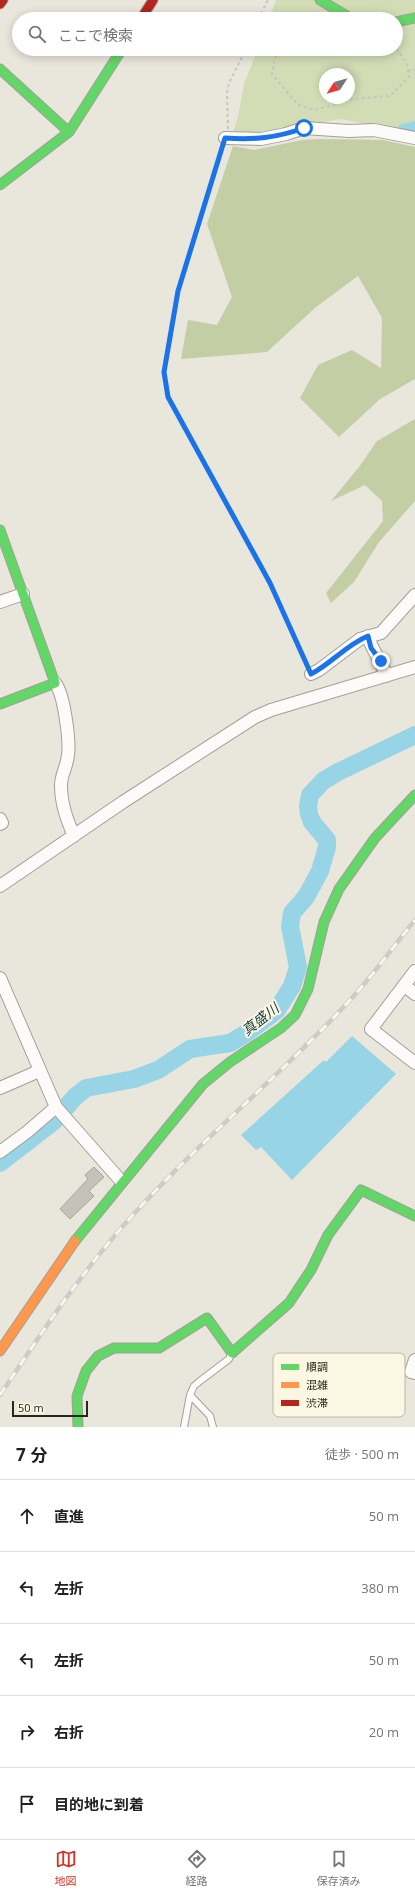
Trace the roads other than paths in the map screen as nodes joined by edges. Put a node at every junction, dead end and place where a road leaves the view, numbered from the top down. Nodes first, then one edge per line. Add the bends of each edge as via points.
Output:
1 (3, 0) edge
2 (154, 0) edge
3 (320, 0) edge
4 (0, 4) edge
5 (146, 12) edge
6 (340, 12) edge
7 (415, 18) edge
8 (403, 21) edge
9 (118, 56) edge
10 (0, 69) edge
11 (69, 132) junction
12 (225, 138) road end
13 (415, 138) edge
14 (0, 185) edge
15 (0, 530) edge
16 (23, 594) junction
17 (415, 595) edge
18 (0, 602) edge
19 (368, 636) junction
20 (415, 667) edge
21 (311, 674) road end
22 (386, 676) junction
23 (55, 683) junction
24 (0, 704) edge
25 (415, 795) edge
26 (0, 819) edge
27 (0, 824) edge
28 (74, 836) junction
29 (0, 886) edge
30 (415, 971) edge
31 (0, 978) edge
32 (404, 985) junction
33 (415, 994) edge
34 (415, 1063) edge
35 (39, 1071) junction
36 (0, 1088) edge
37 (56, 1107) junction
38 (0, 1152) edge
39 (121, 1181) junction
40 (415, 1216) edge
41 (0, 1351) edge
42 (232, 1353) junction
43 (415, 1360) edge
44 (415, 1373) edge
45 (190, 1396) junction
46 (78, 1427) edge
47 (184, 1427) edge
48 (213, 1427) edge

1 - 4 street
2 - 5 street
3 - 6 street
7 - 8 street
9 - 11 street
10 - 11 street
11 - 14 street
12 - 13 street via 261,139 304,128 374,130
15 - 16 street
16 - 18 street
16 - 23 street
17 - 19 street via 386,629
19 - 21 street
19 - 22 street via 371,648 381,661
20 - 22 street
22 - 28 street via 255,717
23 - 24 street
23 - 28 street via 60,692 68,746 61,781 63,806 66,820
25 - 39 street via 363,854 339,888 324,923 307,989 293,1017 209,1078
26 - 27 street
28 - 29 street
30 - 32 street
31 - 35 street
32 - 33 street
32 - 34 street via 371,1029
35 - 36 street
35 - 37 street
37 - 38 street
37 - 39 street
39 - 41 street via 71,1246
40 - 42 street via 361,1190 328,1234 311,1270 289,1303
42 - 45 lane via 229,1359 194,1386
42 - 46 street via 207,1318 159,1348 114,1348 98,1356 86,1371 78,1396
43 - 44 street via 411,1372
45 - 47 lane
45 - 48 lane via 210,1416

